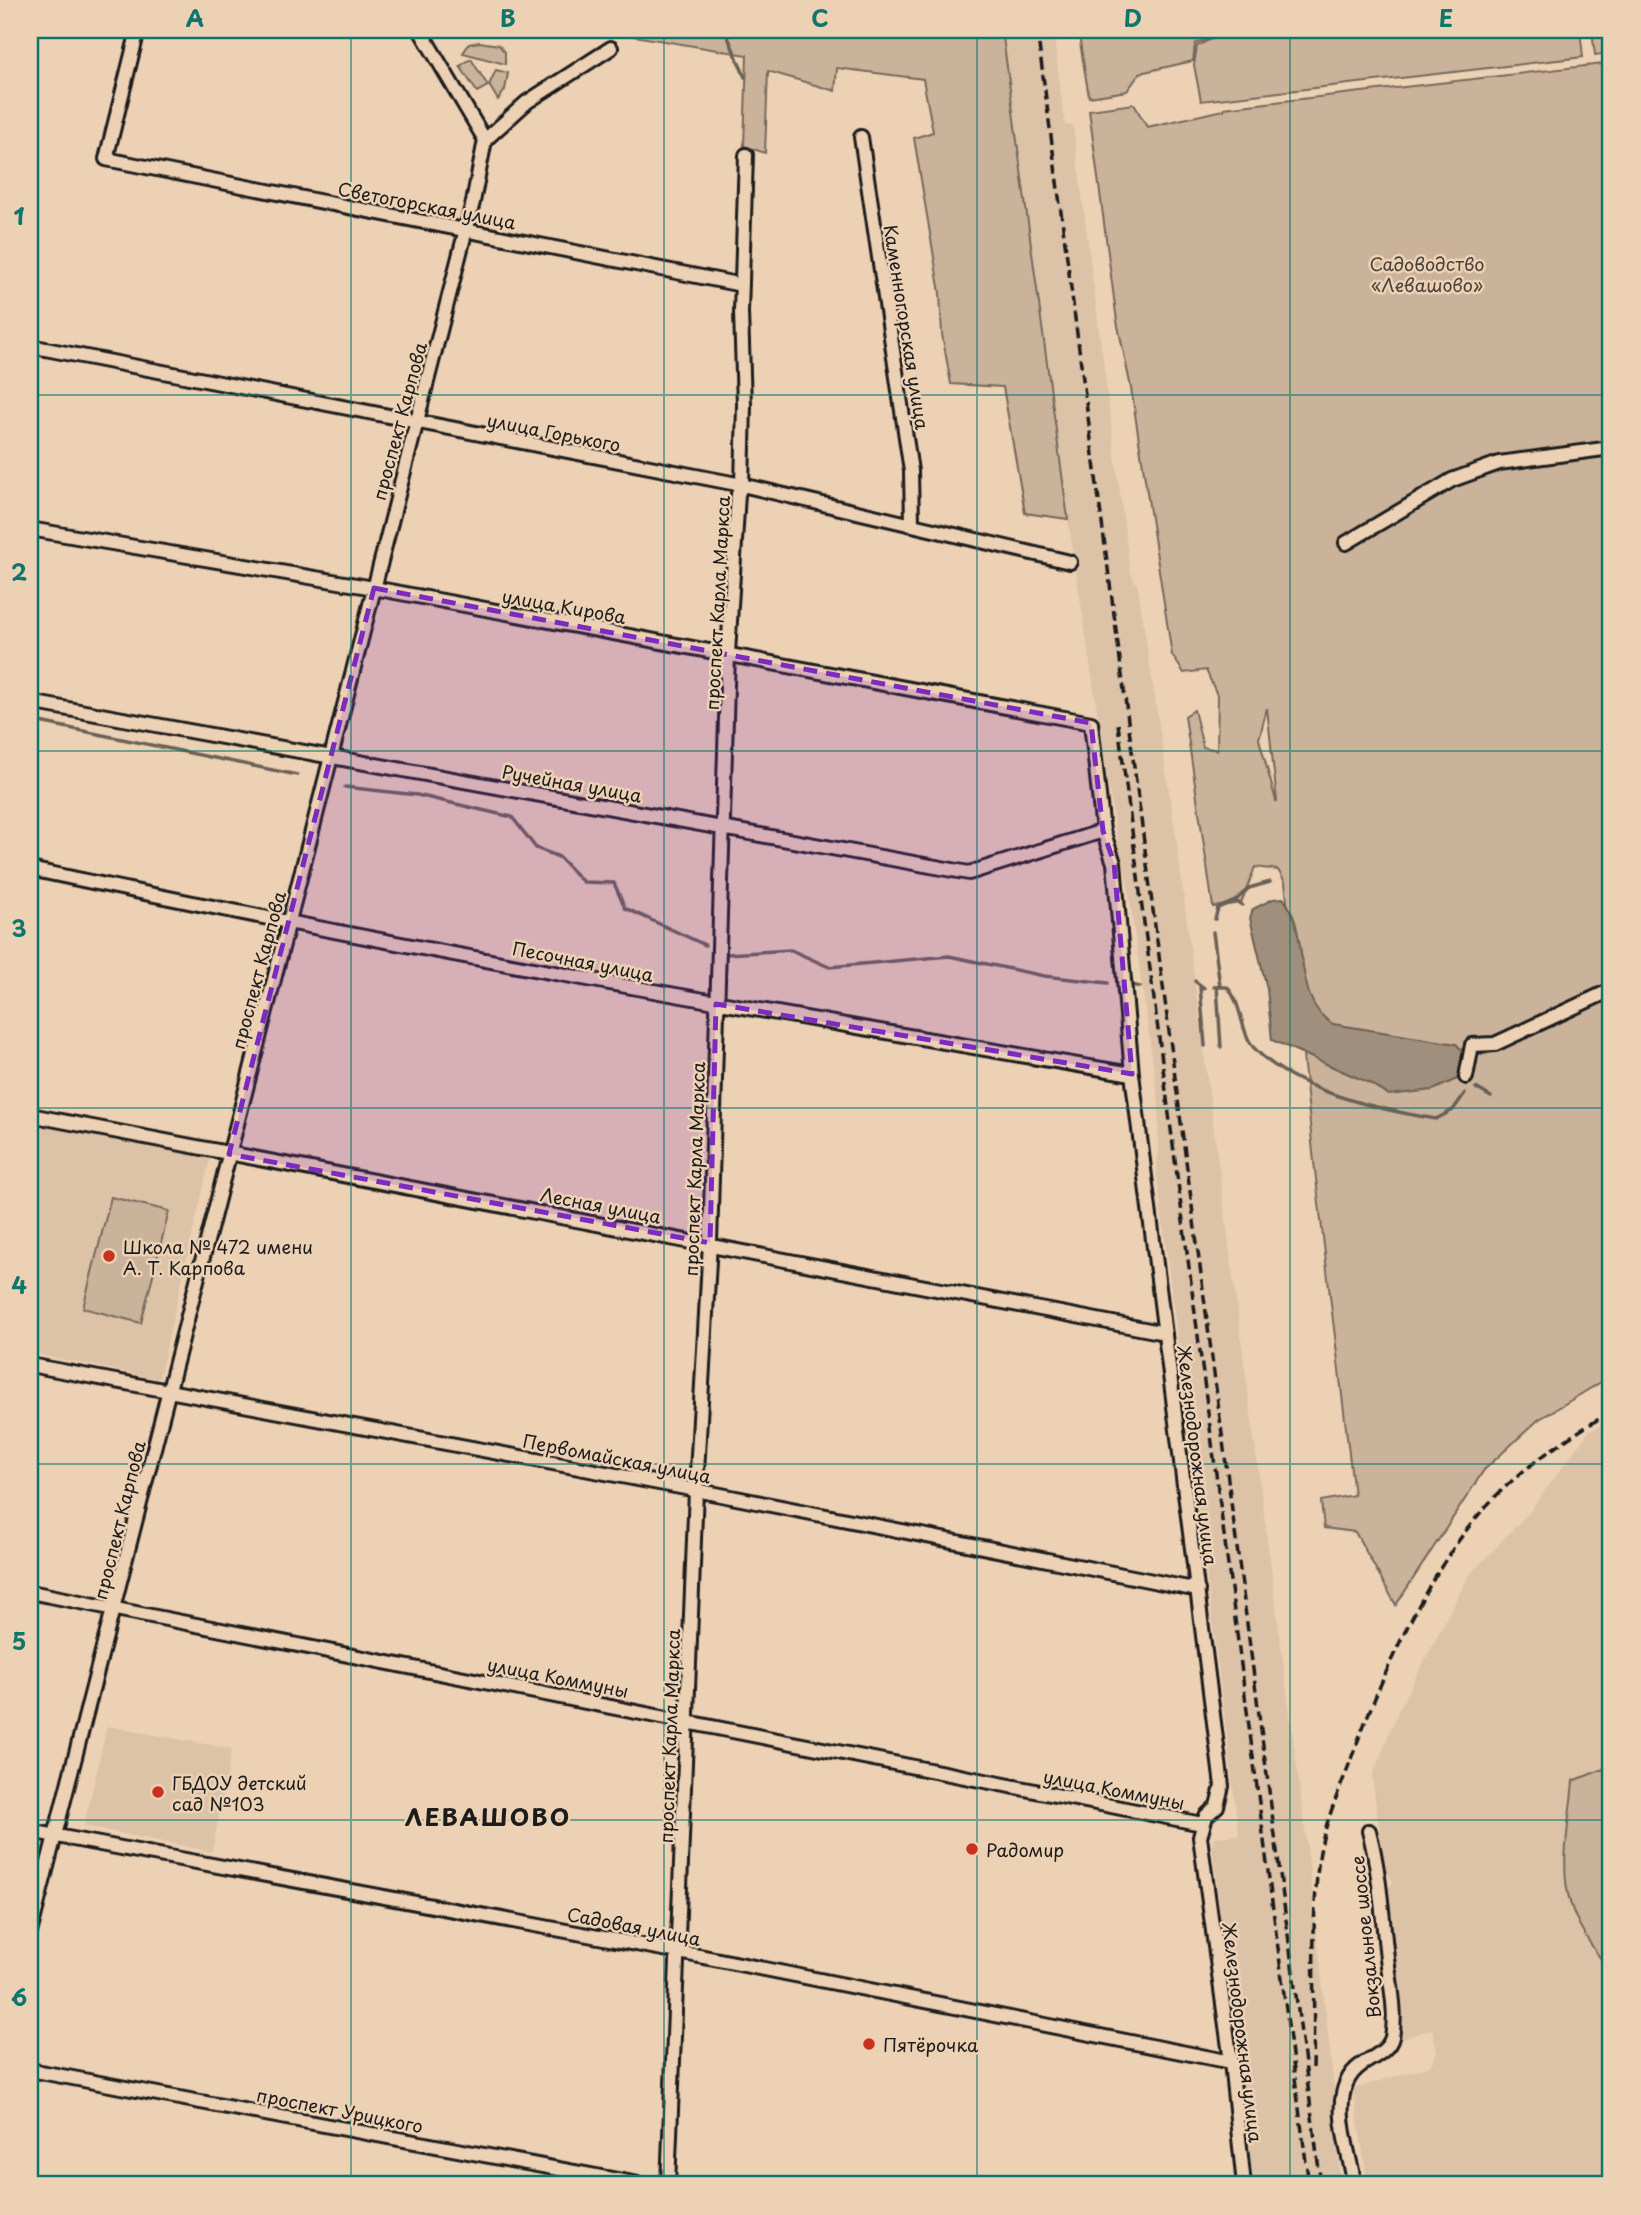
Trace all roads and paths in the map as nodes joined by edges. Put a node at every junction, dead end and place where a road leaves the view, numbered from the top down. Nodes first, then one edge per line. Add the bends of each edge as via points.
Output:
1 (138, 30) edge
2 (419, 30) edge
3 (611, 48) dead end
4 (861, 137) dead end
5 (485, 140) junction
6 (746, 155) dead end
7 (466, 231) junction
8 (742, 285) junction
9 (30, 346) edge
10 (416, 424) junction
11 (1611, 448) edge
12 (742, 485) junction
13 (912, 523) junction
14 (30, 529) edge
15 (1346, 543) dead end
16 (1070, 562) dead end
17 (373, 588) junction
18 (728, 653) junction
19 (30, 702) edge
20 (1091, 723) joint
21 (331, 759) junction
22 (725, 828) junction
23 (1104, 831) junction
24 (30, 869) edge
25 (289, 924) junction
26 (1611, 990) edge
27 (716, 1004) junction
28 (1132, 1074) junction
29 (1466, 1077) dead end
30 (30, 1115) edge
31 (229, 1154) junction
32 (710, 1243) junction
33 (1165, 1333) junction
34 (30, 1365) edge
35 (170, 1392) junction
36 (696, 1490) junction
37 (1198, 1590) junction
38 (30, 1592) edge
39 (114, 1609) junction
40 (687, 1720) junction
41 (1202, 1824) junction
42 (30, 1831) edge
43 (1369, 1831) dead end
44 (56, 1836) junction
45 (30, 1933) edge
46 (679, 1952) junction
47 (1231, 2062) junction
48 (30, 2070) edge
49 (644, 2185) edge
50 (668, 2185) edge
51 (1244, 2185) edge
52 (1355, 2185) edge

1 - 7 street, Светогорская улица via 106,159
2 - 5 street
3 - 5 street via 527,102
4 - 13 street, Каменногорская улица via 911,471
5 - 7 street, проспект Карпова
6 - 8 street, проспект Карла Маркса
7 - 8 street, Светогорская улица
7 - 10 street, проспект Карпова
8 - 12 street, проспект Карла Маркса
9 - 10 street, улица Горького
10 - 12 street, улица Горького
10 - 17 street, проспект Карпова
11 - 15 street via 1499,463 1452,480
12 - 13 street, улица Горького
12 - 18 street, проспект Карла Маркса
13 - 16 street, улица Горького
14 - 17 street, улица Кирова
17 - 18 street, улица Кирова
17 - 21 street, проспект Карпова
18 - 20 street, улица Кирова
18 - 22 street, проспект Карла Маркса
19 - 21 street, Ручейная улица
20 - 23 street, Железнодорожная улица
21 - 22 street, Ручейная улица
21 - 25 street, проспект Карпова
22 - 23 street, Ручейная улица via 969,873
22 - 27 street, проспект Карла Маркса
23 - 28 street, Железнодорожная улица via 1114,863
24 - 25 street, Песочная улица
25 - 27 street, Песочная улица
25 - 31 street, проспект Карпова
26 - 29 street via 1495,1044 1472,1045
27 - 28 street, Песочная улица
27 - 32 street, проспект Карла Маркса
28 - 33 street, Железнодорожная улица
30 - 31 street, Лесная улица
31 - 32 street, Лесная улица
31 - 35 street, проспект Карпова
32 - 33 street, Лесная улица
32 - 36 street, проспект Карла Маркса
33 - 37 street, Железнодорожная улица
34 - 35 street, Первомайская улица
35 - 36 street, Первомайская улица
35 - 39 street, проспект Карпова
36 - 37 street, Первомайская улица
36 - 40 street, проспект Карла Маркса
37 - 41 street, Железнодорожная улица via 1222,1786 1217,1806
38 - 39 street, улица Коммуны
39 - 40 street, улица Коммуны
39 - 44 street, проспект Карпова
40 - 41 street, улица Коммуны
40 - 46 street, проспект Карла Маркса
41 - 47 street, Железнодорожная улица via 1200,1837
42 - 44 street, Садовая улица
43 - 52 street, Вокзальное шоссе via 1379,1869 1392,2038 1386,2048 1354,2070 1342,2089
44 - 45 street, проспект Карпова
44 - 46 street, Садовая улица
46 - 47 street, Садовая улица
46 - 50 street, проспект Карла Маркса
47 - 51 street, Железнодорожная улица
48 - 49 street, проспект Урицкого

